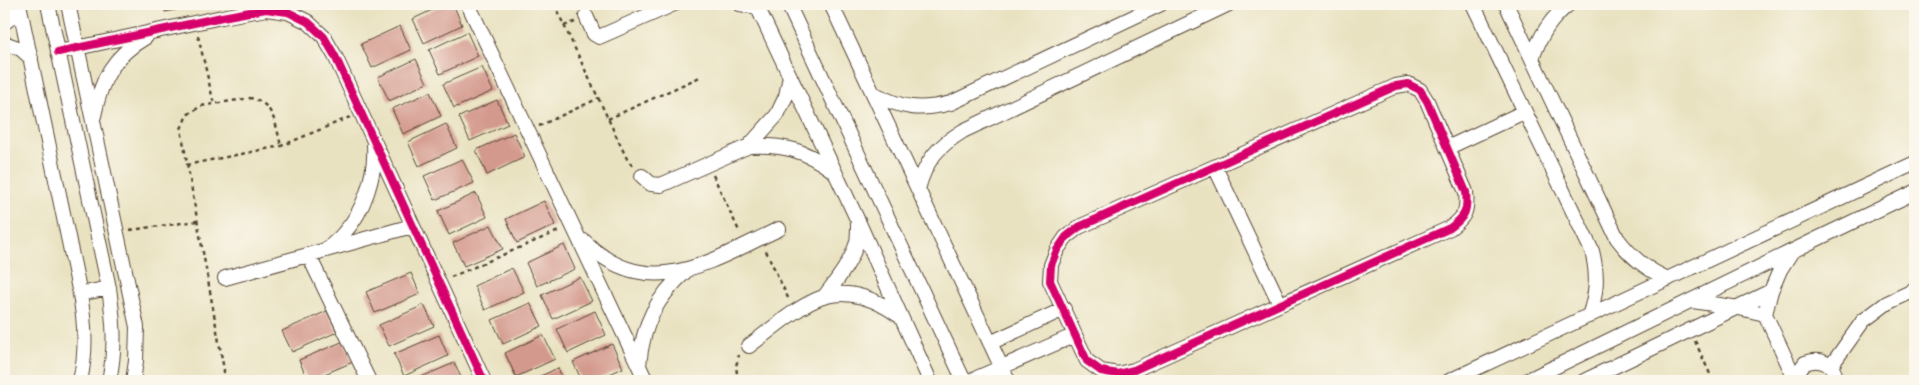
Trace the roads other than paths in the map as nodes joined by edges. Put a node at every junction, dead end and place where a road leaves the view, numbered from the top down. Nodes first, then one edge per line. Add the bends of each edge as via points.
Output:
1 (48, 4) edge
2 (68, 4) edge
3 (468, 4) edge
4 (674, 4) edge
5 (740, 4) edge
6 (788, 4) edge
7 (831, 4) edge
8 (1229, 4) edge
9 (1473, 4) edge
10 (1506, 4) edge
11 (1569, 4) edge
12 (20, 5) edge
13 (757, 5) edge
14 (1155, 5) edge
15 (220, 10) edge
16 (586, 16) dead end
17 (4, 23) edge
18 (156, 31) junction
19 (4, 43) edge
20 (77, 48) junction
21 (58, 52) junction
22 (31, 58) junction
23 (1532, 59) junction
24 (790, 76) junction
25 (873, 93) junction
26 (1524, 112) junction
27 (93, 121) junction
28 (373, 140) junction
29 (749, 146) junction
30 (1447, 148) junction
31 (1915, 163) edge
32 (1215, 167) junction
33 (833, 171) junction
34 (642, 176) road end
35 (918, 189) junction
36 (1915, 192) edge
37 (858, 221) junction
38 (412, 226) junction
39 (575, 230) junction
40 (779, 230) dead end
41 (1793, 250) junction
42 (324, 251) junction
43 (308, 256) junction
44 (687, 270) junction
45 (225, 278) dead end
46 (1668, 279) junction
47 (109, 288) junction
48 (1915, 290) edge
49 (1770, 291) junction
50 (80, 294) junction
51 (824, 297) junction
52 (1693, 301) junction
53 (1280, 304) junction
54 (1740, 308) junction
55 (1064, 309) junction
56 (1765, 314) junction
57 (1589, 316) junction
58 (901, 318) junction
59 (1075, 335) junction
60 (990, 343) junction
61 (749, 346) road end
62 (639, 366) junction
63 (1831, 366) junction
64 (1005, 375) edge
65 (1543, 377) edge
66 (928, 379) edge
67 (80, 381) edge
68 (109, 381) edge
69 (133, 381) edge
70 (369, 381) edge
71 (484, 381) edge
72 (646, 381) edge
73 (964, 381) edge
74 (970, 381) edge
75 (1449, 381) edge
76 (1526, 381) edge
77 (1584, 381) edge
78 (1796, 381) edge
79 (1836, 381) edge

1 - 21 street
2 - 20 street
3 - 39 street
4 - 16 street via 599,37 594,34
5 - 13 street
6 - 73 street
7 - 25 street
8 - 35 street via 946,141 923,171
9 - 26 street
10 - 23 street
11 - 23 street via 1547,25
12 - 17 street
12 - 22 street
13 - 24 street
14 - 25 street via 951,103 911,108 891,103
15 - 18 street via 195,22
15 - 28 street via 266,9 288,12 308,22 324,37 335,56
18 - 20 street
18 - 27 street via 131,46 112,67 98,93
19 - 22 street via 21,49
20 - 21 street
20 - 27 street
21 - 47 street
22 - 50 street
23 - 46 street via 1617,238 1639,263
24 - 29 street via 786,96 777,115
24 - 33 street
25 - 35 street
26 - 30 street
26 - 57 street via 1592,251 1597,284
27 - 69 street via 137,327
28 - 38 street
28 - 42 street via 371,182 361,208 345,233
29 - 33 street via 771,144 794,149
29 - 34 street via 662,185 651,184
30 - 32 street via 1427,101 1420,90 1408,84 1396,86
30 - 53 street via 1466,192 1467,207 1461,220 1450,228
31 - 46 street
32 - 53 street
32 - 55 street via 1079,228 1066,237 1056,250 1050,281
33 - 37 street
35 - 60 street
36 - 41 street
37 - 51 street via 857,242 839,277
37 - 58 street
38 - 42 street
38 - 71 street
39 - 44 street via 595,252 616,265 655,274
39 - 62 street
40 - 44 street
41 - 49 street
41 - 52 street
42 - 43 street
43 - 45 street
43 - 70 street
44 - 62 street via 657,303 641,344
46 - 57 street
47 - 50 street
47 - 68 street via 114,325
48 - 63 street via 1887,303 1863,321
49 - 54 street
49 - 56 street
50 - 67 street via 85,331
51 - 58 street via 864,297 884,304
51 - 61 street via 795,312
52 - 54 street
52 - 65 street
53 - 59 street via 1134,370 1118,374 1101,371 1087,361
54 - 56 street
54 - 77 street
55 - 59 street
55 - 60 street
56 - 78 street
57 - 75 street
58 - 66 street
59 - 64 street
60 - 64 street
62 - 72 street
63 - 78 street via 1818,360 1805,363
63 - 79 street
64 - 74 street
65 - 76 street

